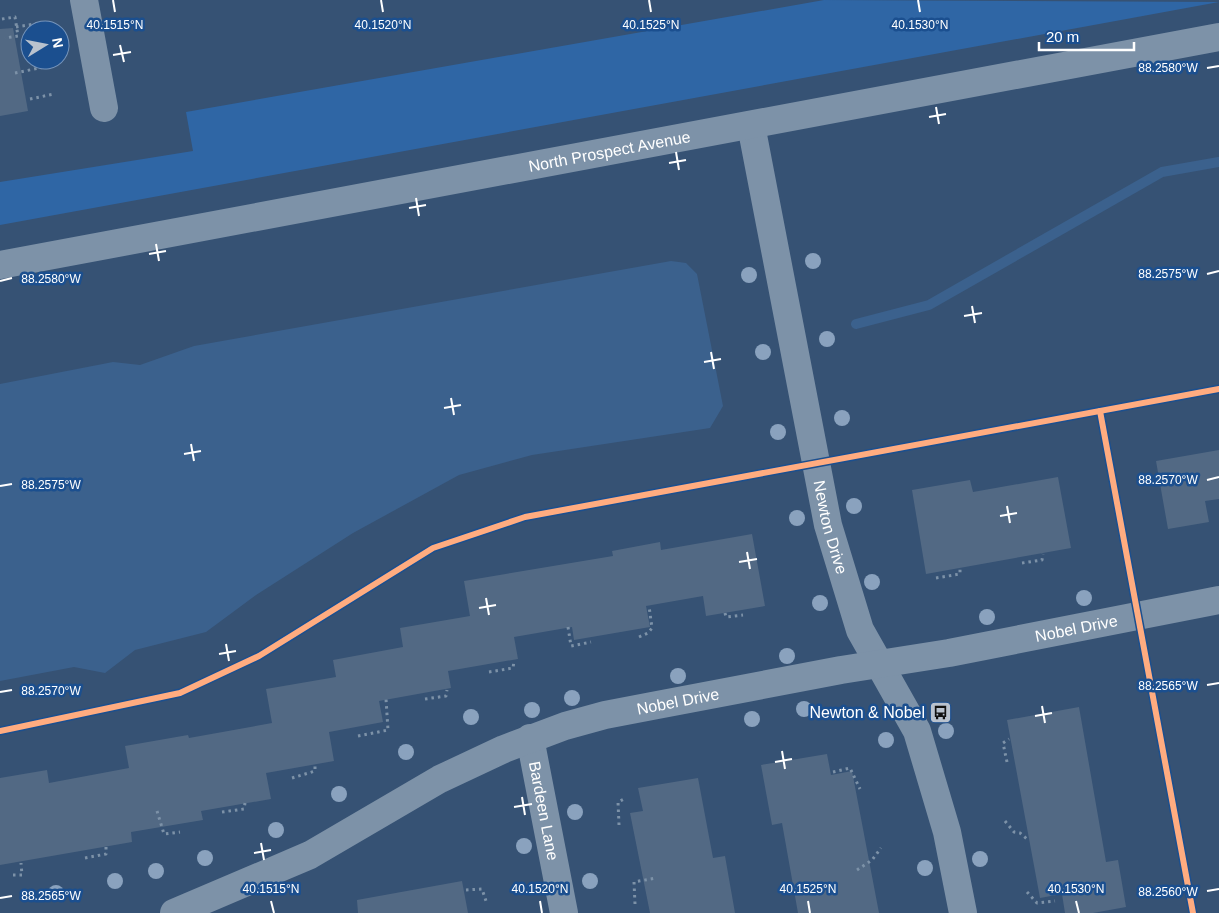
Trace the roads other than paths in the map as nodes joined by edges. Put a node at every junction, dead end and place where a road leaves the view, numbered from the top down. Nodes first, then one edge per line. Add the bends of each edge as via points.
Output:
1 (84, 0) edge
2 (1219, 37) edge
3 (104, 108) dead end
4 (751, 125) junction
5 (0, 265) edge
6 (1219, 600) edge
7 (880, 664) junction
8 (530, 738) junction
9 (174, 913) edge
10 (564, 913) edge
11 (963, 913) edge

1 - 3 street
2 - 4 street, North Prospect Avenue
4 - 5 street, North Prospect Avenue
4 - 7 street, Newton Drive via 828,525 860,630
6 - 7 street, Nobel Drive
7 - 8 street, Nobel Drive via 605,715
7 - 11 street, Newton Drive via 917,731 947,832
8 - 9 street, Nobel Drive via 440,778 310,855
8 - 10 street, Bardeen Lane

